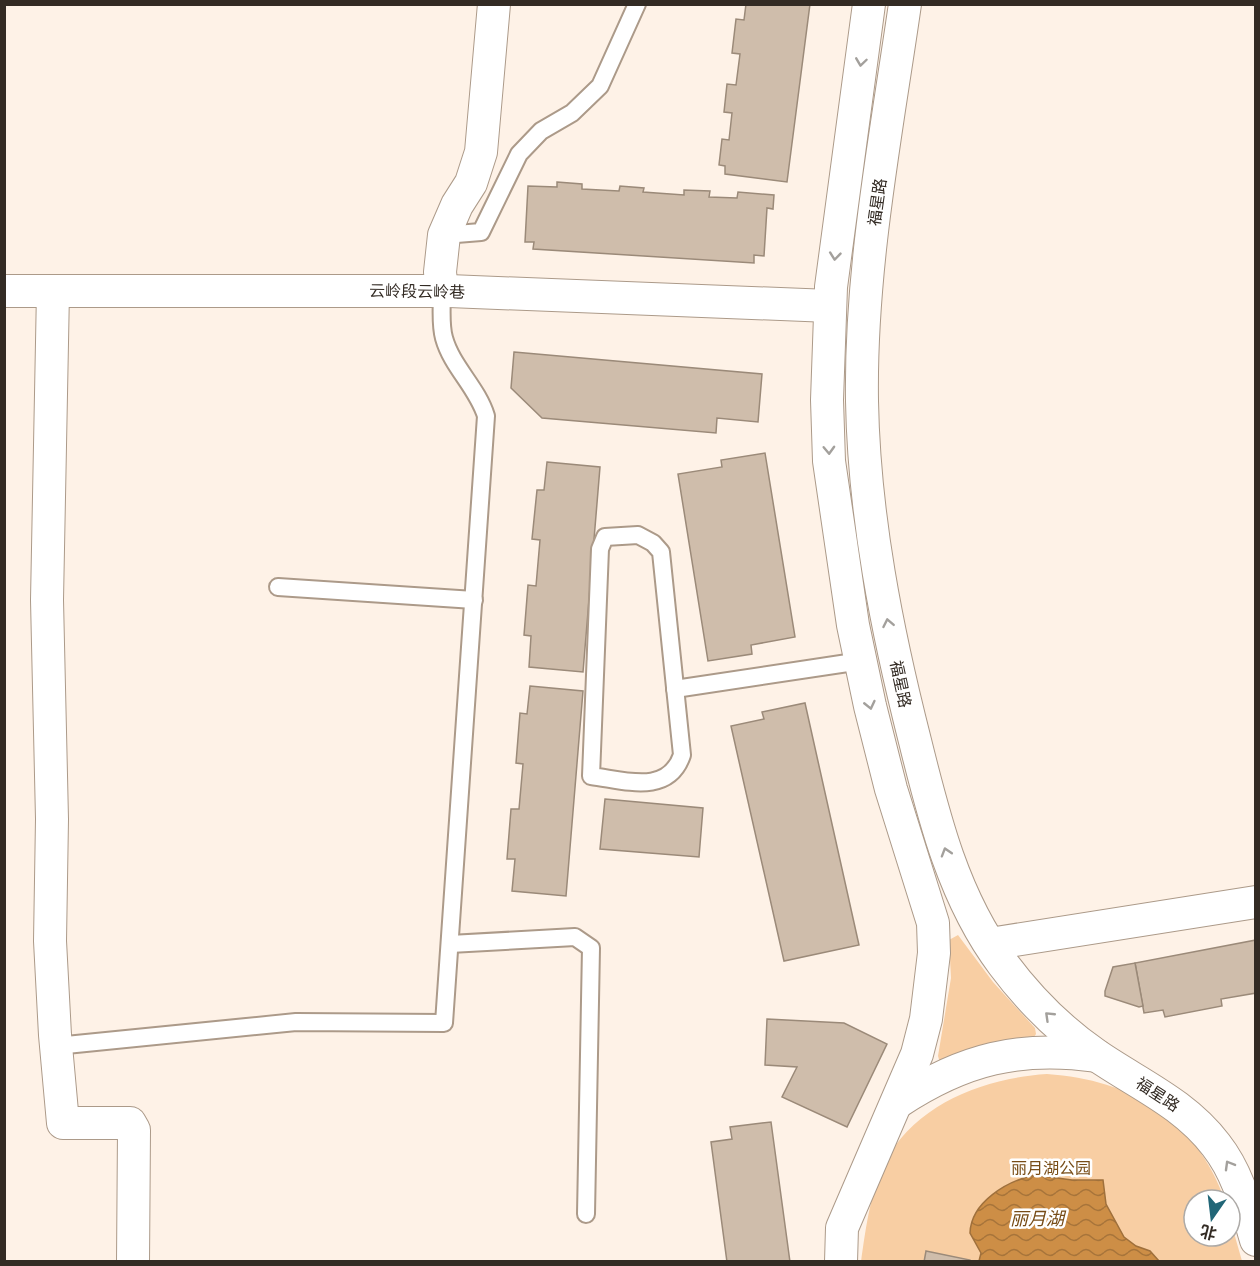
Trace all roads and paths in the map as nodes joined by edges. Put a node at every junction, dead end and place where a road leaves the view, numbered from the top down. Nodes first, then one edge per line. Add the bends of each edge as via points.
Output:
1 (494, 4) edge
2 (637, 4) edge
3 (869, 4) edge
4 (904, 4) edge
5 (444, 235) junction
6 (4, 291) edge
7 (52, 291) junction
8 (442, 291) junction
9 (830, 306) junction
10 (278, 587) dead end
11 (474, 600) junction
12 (861, 661) junction
13 (675, 689) junction
14 (1256, 902) edge
15 (450, 944) junction
16 (990, 944) junction
17 (56, 1046) junction
18 (1098, 1056) junction
19 (898, 1102) junction
20 (586, 1214) dead end
21 (1256, 1240) edge
22 (134, 1262) edge
23 (841, 1262) edge

1 - 5 street via 481,152 471,183
2 - 5 lane via 600,86 572,113 541,131 519,154 481,232
3 -> 9 street
16 -> 4 street, 福星路 via 948,861 924,780 887,619 864,458 866,290
5 - 8 street
6 - 7 street, 云岭段云岭巷
7 - 8 street, 云岭段云岭巷
7 - 17 street via 47,600 52,819 50,941
8 - 9 street, 云岭段云岭巷
8 - 11 lane via 444,337 456,366 480,398 486,416
9 -> 12 street via 829,461
10 - 11 lane
11 - 15 lane
12 - 13 lane
12 -> 19 street via 891,789 933,923 932,983 926,1019
13 - 13 lane via 661,552 638,535 605,537 600,549 591,776 653,784 672,774 682,755
14 - 16 street
15 - 17 lane via 444,1023 297,1022
15 - 20 lane via 574,937 591,948
18 -> 16 street, 福星路 via 1046,1014
17 - 22 street via 63,1123 130,1123 134,1130
18 - 19 street via 1043,1051 984,1060 953,1070
21 -> 18 street, 福星路 via 1232,1170 1202,1128 1167,1098
19 - 23 street via 842,1228

